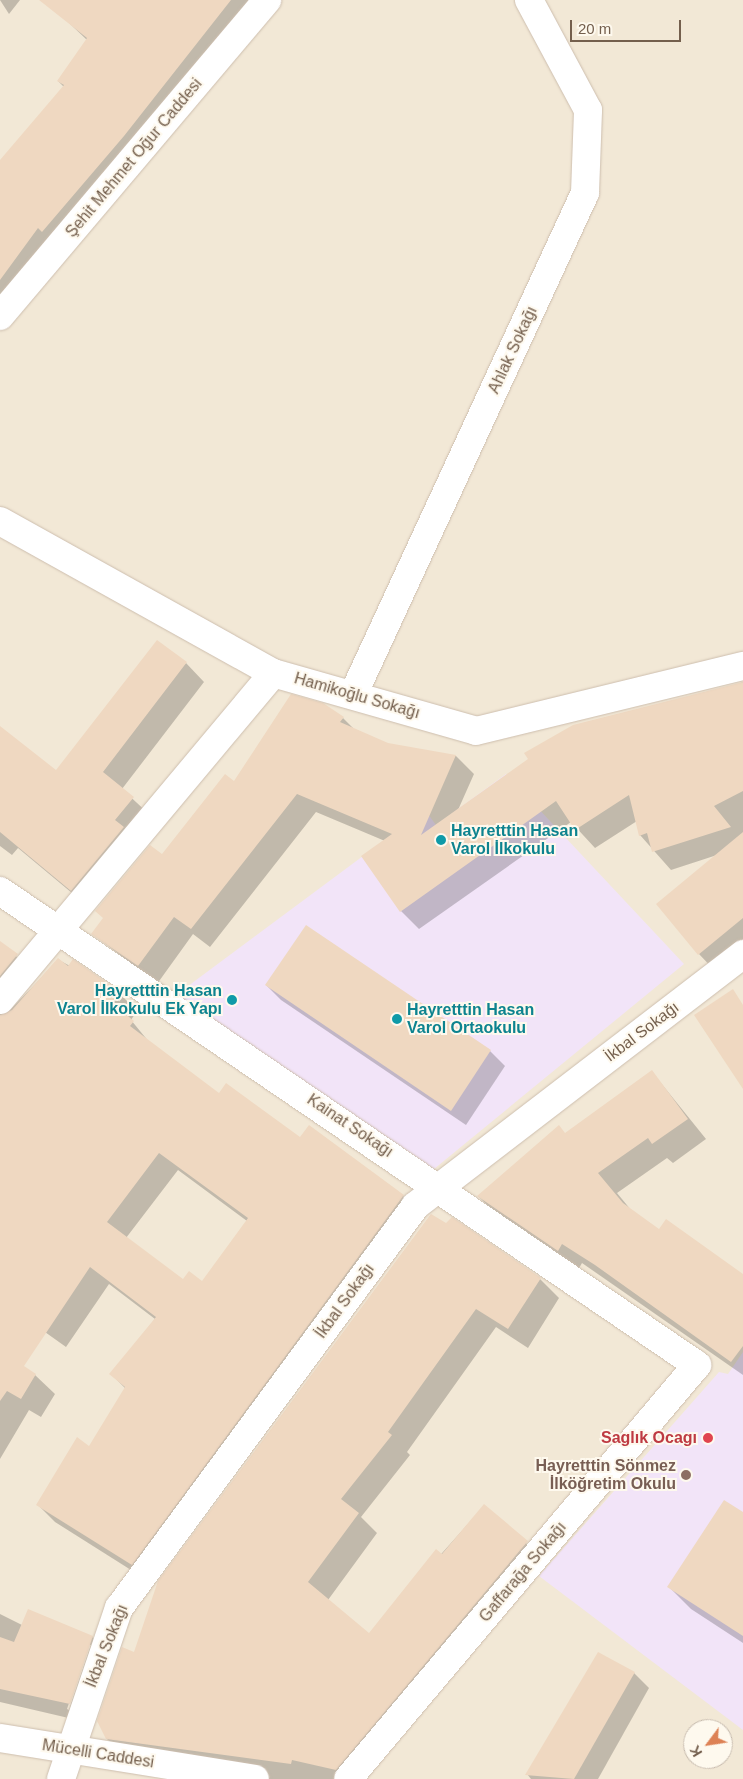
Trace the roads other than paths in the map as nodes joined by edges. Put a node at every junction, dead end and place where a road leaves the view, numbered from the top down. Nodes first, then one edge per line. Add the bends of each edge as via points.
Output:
1 (267, 0) edge
2 (529, 0) edge
3 (0, 316) edge
4 (0, 522) edge
5 (743, 666) edge
6 (273, 673) junction
7 (353, 695) junction
8 (0, 891) edge
9 (56, 929) junction
10 (743, 954) edge
11 (0, 1000) edge
12 (440, 1186) junction
13 (697, 1365) joint
14 (0, 1738) edge
15 (68, 1750) junction
16 (61, 1779) edge
17 (255, 1779) edge
18 (348, 1779) edge

1 - 3 street, Şehit Mehmet Oğur Caddesi
2 - 7 street, Ahlak Sokağı via 588,110 585,193
4 - 6 street, Hamikoğlu Sokağı
5 - 7 street, Hamikoğlu Sokağı via 476,731
6 - 7 street, Hamikoğlu Sokağı
6 - 9 street
8 - 9 street, Kainat Sokağı
9 - 11 street
9 - 12 street, Kainat Sokağı
10 - 12 street, İkbal Sokağı
12 - 13 street, Kainat Sokağı
12 - 15 street, İkbal Sokağı via 415,1206 119,1608
13 - 18 street, Gaffarağa Sokağı
14 - 15 street, Mücelli Caddesi
15 - 16 street, İkbal Sokağı
15 - 17 street, Mücelli Caddesi

